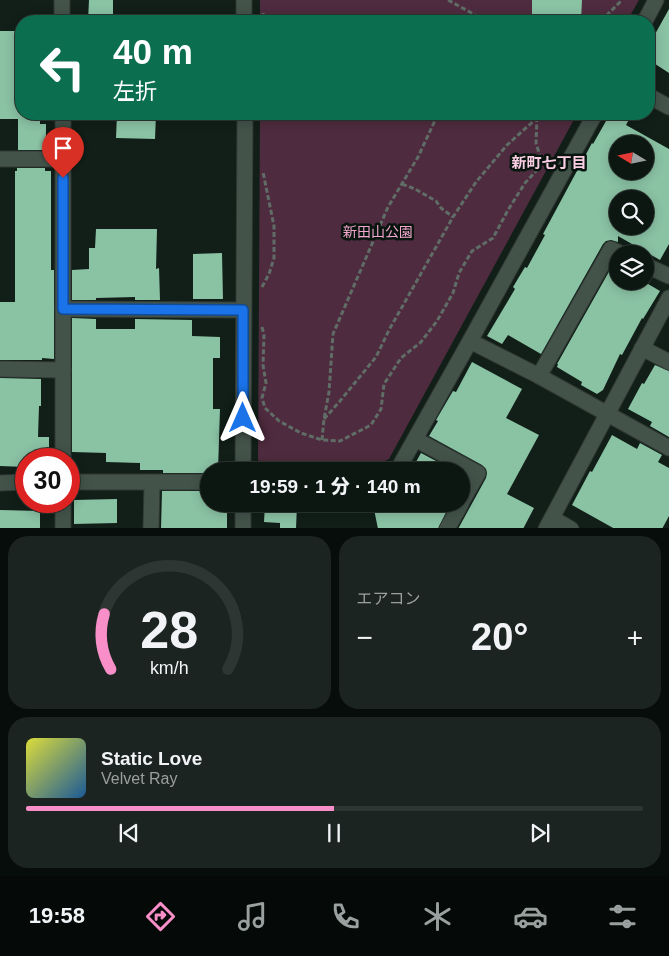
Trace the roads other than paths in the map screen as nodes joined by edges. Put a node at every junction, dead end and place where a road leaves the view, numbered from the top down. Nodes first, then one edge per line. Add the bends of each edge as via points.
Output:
1 (62, 0) edge
2 (244, 0) edge
3 (656, 0) edge
4 (62, 15) edge
5 (244, 15) edge
6 (648, 15) edge
7 (655, 99) edge
8 (669, 106) edge
9 (63, 120) edge
10 (245, 120) edge
11 (592, 120) edge
12 (0, 159) edge
13 (63, 159) junction
14 (609, 253) edge
15 (654, 269) edge
16 (669, 276) edge
17 (669, 298) edge
18 (63, 309) junction
19 (243, 310) junction
20 (470, 341) junction
21 (642, 348) junction
22 (669, 362) edge
23 (0, 369) edge
24 (63, 370) junction
25 (539, 376) junction
26 (607, 414) junction
27 (415, 439) junction
28 (63, 448) edge
29 (669, 448) edge
30 (243, 462) edge
31 (402, 462) edge
32 (458, 462) edge
33 (470, 469) edge
34 (15, 482) edge
35 (80, 482) edge
36 (200, 482) edge
37 (0, 483) edge
38 (152, 483) junction
39 (470, 487) edge
40 (243, 512) edge
41 (456, 512) edge
42 (63, 513) edge
43 (549, 523) edge
44 (63, 528) edge
45 (151, 528) edge
46 (243, 528) edge
47 (447, 528) edge
48 (571, 528) edge

1 - 4 street
2 - 5 street
3 - 6 street
7 - 8 street
9 - 13 street
10 - 19 street
11 - 20 street
12 - 13 street
13 - 18 street
14 - 25 street
15 - 16 street
17 - 21 street
18 - 19 street
18 - 24 street
19 - 30 street
20 - 25 street
20 - 27 street
21 - 22 street
21 - 26 street
23 - 24 street
24 - 28 street
25 - 26 street
26 - 29 street
26 - 43 street
27 - 31 street
27 - 32 street
33 - 39 street via 478,473
34 - 37 street
35 - 38 street
36 - 38 street
38 - 45 street
40 - 46 street
41 - 47 street
42 - 44 street
43 - 48 street

